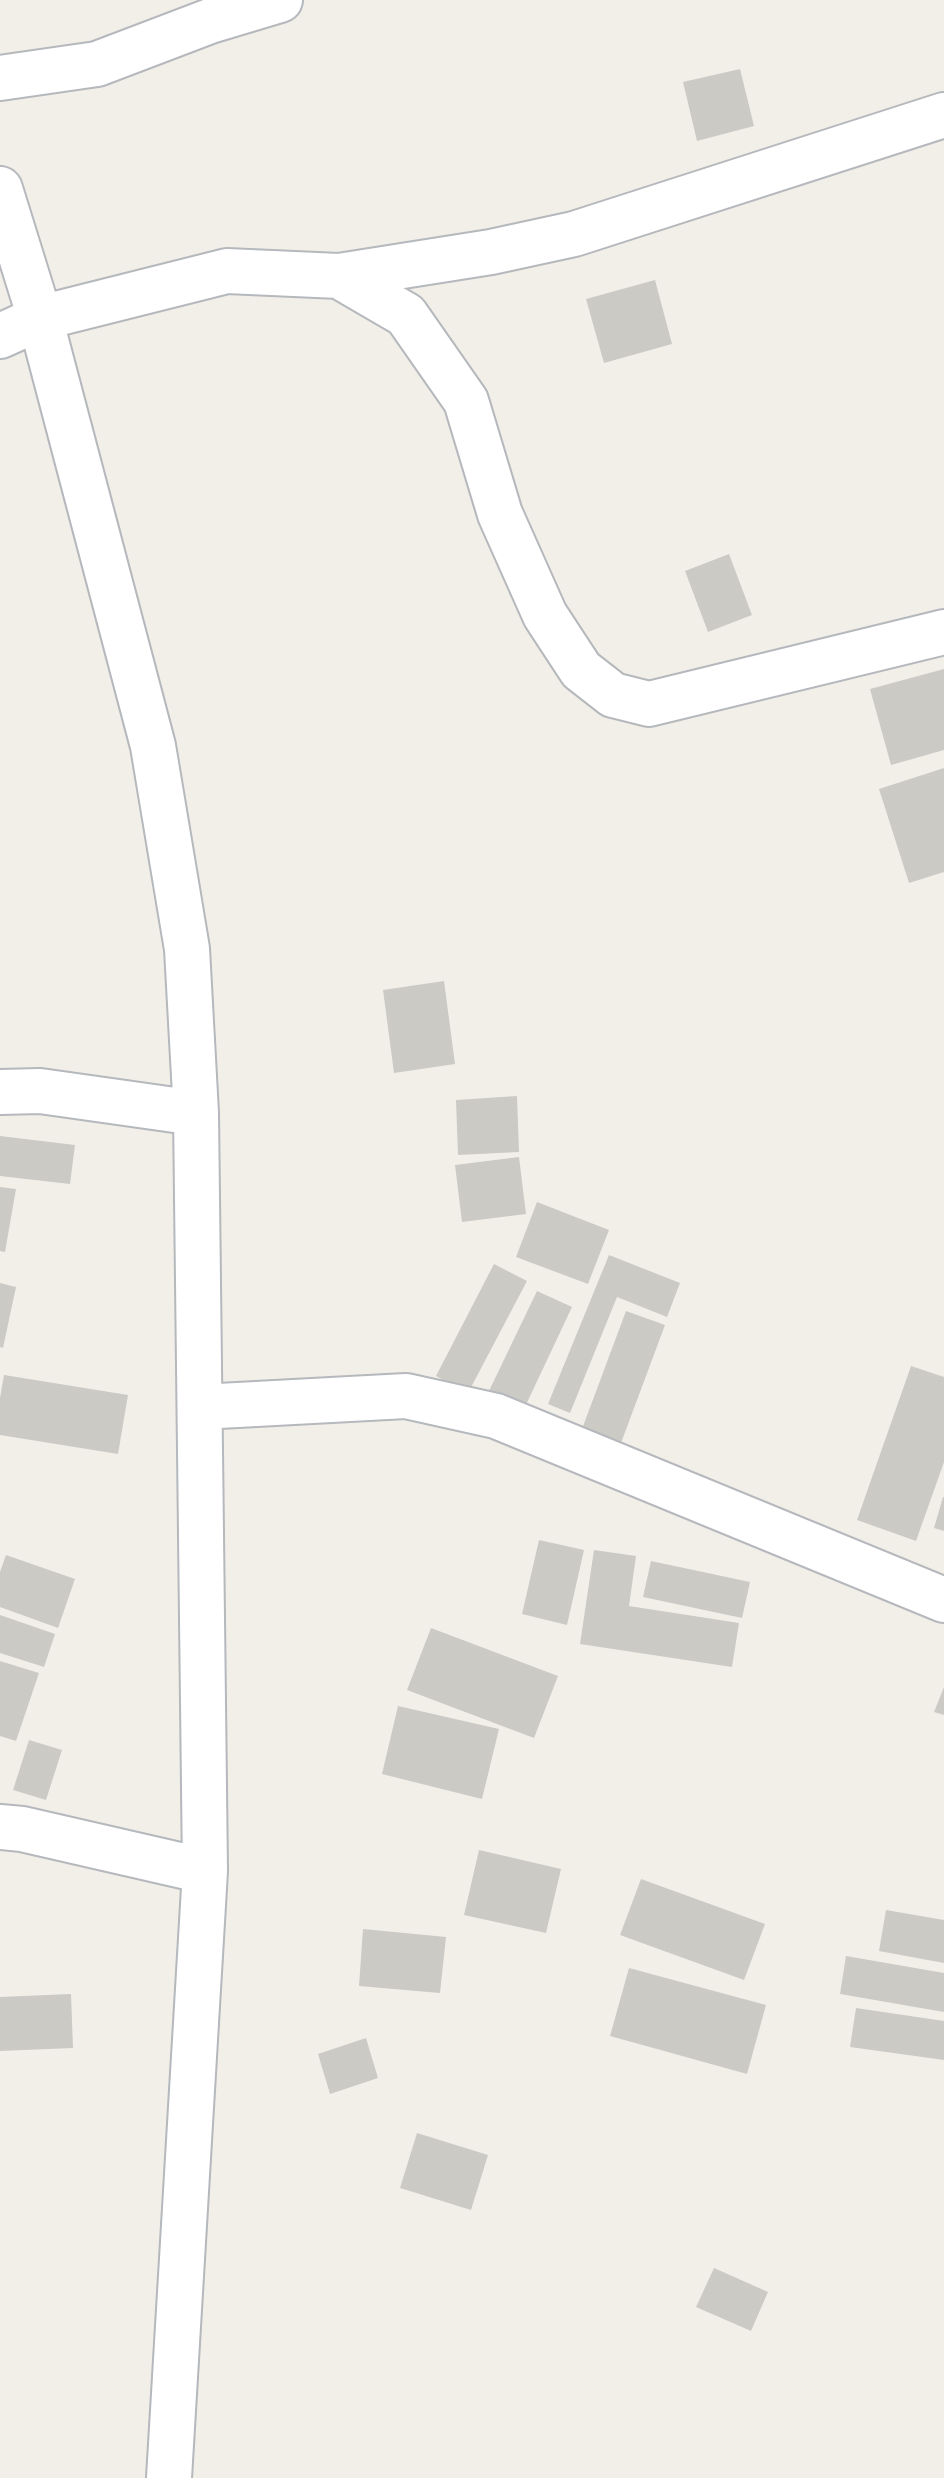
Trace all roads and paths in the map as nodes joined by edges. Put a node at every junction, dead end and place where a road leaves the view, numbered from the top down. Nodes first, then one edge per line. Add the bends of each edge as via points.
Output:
1 (280, 0) edge
2 (0, 78) edge
3 (944, 115) edge
4 (0, 189) edge
5 (339, 276) junction
6 (40, 318) junction
7 (0, 336) edge
8 (944, 632) edge
9 (0, 1092) edge
10 (196, 1113) junction
11 (200, 1407) junction
12 (944, 1600) edge
13 (7, 1836) edge
14 (205, 1871) junction
15 (169, 2478) edge

1 - 2 street via 97,64
3 - 5 street via 574,234
4 - 6 street
5 - 6 street via 227,271
5 - 8 street via 406,315 466,401 500,514 545,615 581,670 613,695 649,704
6 - 7 street
6 - 10 street via 153,746 187,949
9 - 10 street via 40,1091
10 - 11 street
11 - 12 street via 406,1396 496,1416
11 - 14 street
13 - 14 street
14 - 15 street

